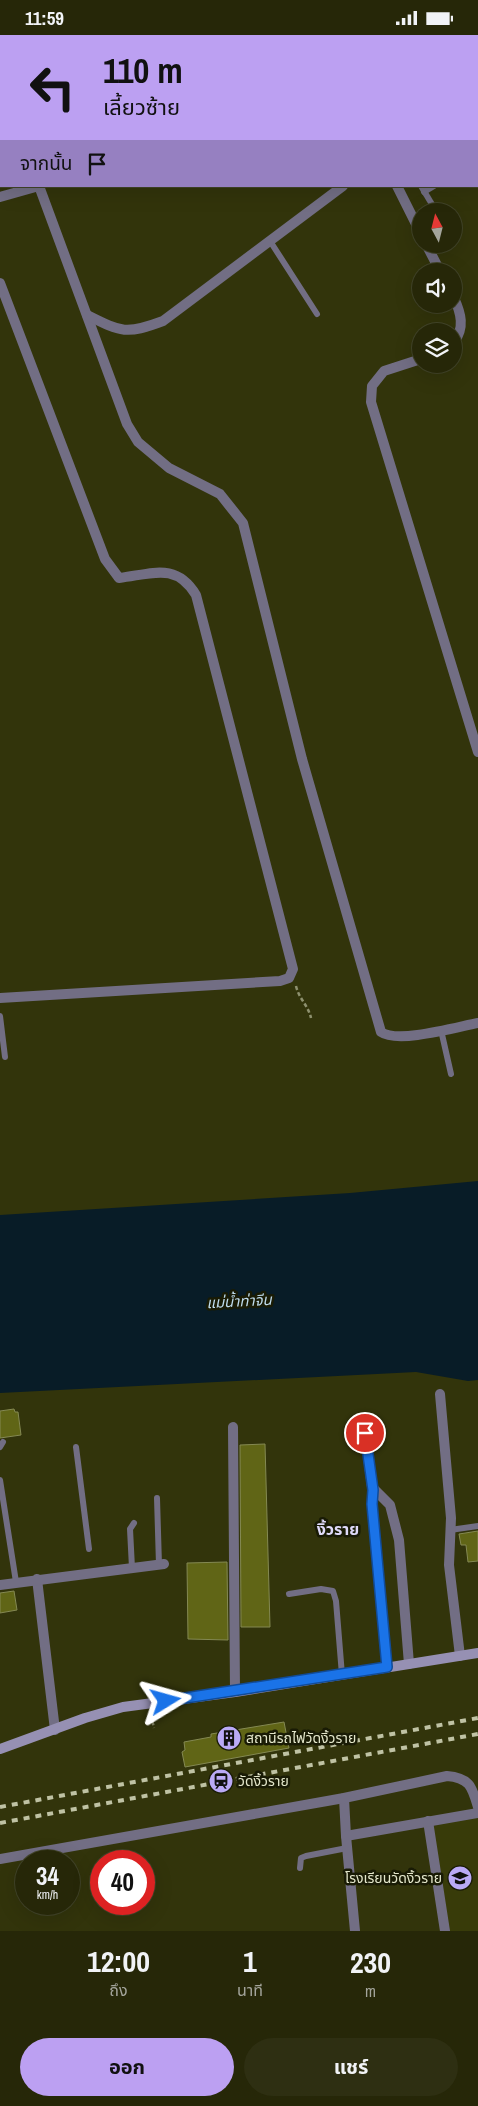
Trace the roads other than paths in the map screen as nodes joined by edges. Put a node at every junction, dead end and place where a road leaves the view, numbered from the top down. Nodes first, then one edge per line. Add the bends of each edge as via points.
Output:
1 (35, 187) edge
2 (39, 187) edge
3 (342, 187) edge
4 (398, 187) edge
5 (423, 189) edge
6 (0, 197) edge
7 (431, 203) edge
8 (412, 216) edge
9 (270, 241) junction
10 (0, 283) edge
11 (317, 314) dead end
12 (86, 315) junction
13 (412, 362) edge
14 (478, 752) edge
15 (0, 998) edge
16 (0, 1016) edge
17 (478, 1023) edge
18 (441, 1030) junction
19 (5, 1057) dead end
20 (451, 1074) dead end
21 (440, 1394) dead end
22 (233, 1427) dead end
23 (365, 1433) dead end
24 (76, 1447) dead end
25 (0, 1479) edge
26 (373, 1490) junction
27 (157, 1498) dead end
28 (134, 1523) dead end
29 (478, 1526) edge
30 (450, 1530) junction
31 (89, 1549) dead end
32 (162, 1564) joint
33 (132, 1568) junction
34 (37, 1579) junction
35 (16, 1582) junction
36 (0, 1585) edge
37 (289, 1594) dead end
38 (478, 1653) edge
39 (460, 1656) junction
40 (410, 1664) junction
41 (387, 1667) junction
42 (342, 1675) junction
43 (235, 1692) junction
44 (55, 1730) junction
45 (0, 1749) edge
46 (476, 1789) edge
47 (344, 1797) junction
48 (478, 1807) edge
49 (478, 1813) edge
50 (428, 1821) junction
51 (346, 1836) junction
52 (347, 1848) junction
53 (0, 1859) edge
54 (300, 1868) dead end
55 (354, 1931) edge
56 (445, 1931) edge

1 - 6 street
2 - 12 street
3 - 9 street
4 - 8 street
5 - 7 lane
9 - 11 lane
9 - 12 street via 163,321 137,331 114,329
10 - 15 street via 105,559 119,578 172,572 189,583 196,595 293,972 286,980 280,981
12 - 18 street via 127,424 138,442 169,468 220,494 243,523 302,759 381,1032 407,1036
13 - 14 street via 384,371 372,386 371,402
16 - 19 lane
17 - 18 street
18 - 20 lane
21 - 30 street
22 - 43 street
23 - 26 street
24 - 31 lane
25 - 35 lane
26 - 40 street via 390,1505 399,1540
26 - 41 street
27 - 32 lane
28 - 33 lane via 130,1529
29 - 30 lane
30 - 39 street via 449,1565
32 - 33 street
33 - 34 street via 92,1570
34 - 35 street
34 - 44 street
35 - 36 street
37 - 42 lane via 321,1589 332,1591 336,1601
38 - 39 street
39 - 40 street
40 - 41 street
41 - 42 street
42 - 43 street
43 - 44 street via 123,1707
44 - 45 street
46 - 47 street via 464,1780 447,1776
46 - 48 street
47 - 51 street
47 - 53 street
49 - 50 street
50 - 51 street
50 - 56 street
51 - 52 street
52 - 54 lane via 301,1858
52 - 55 street

